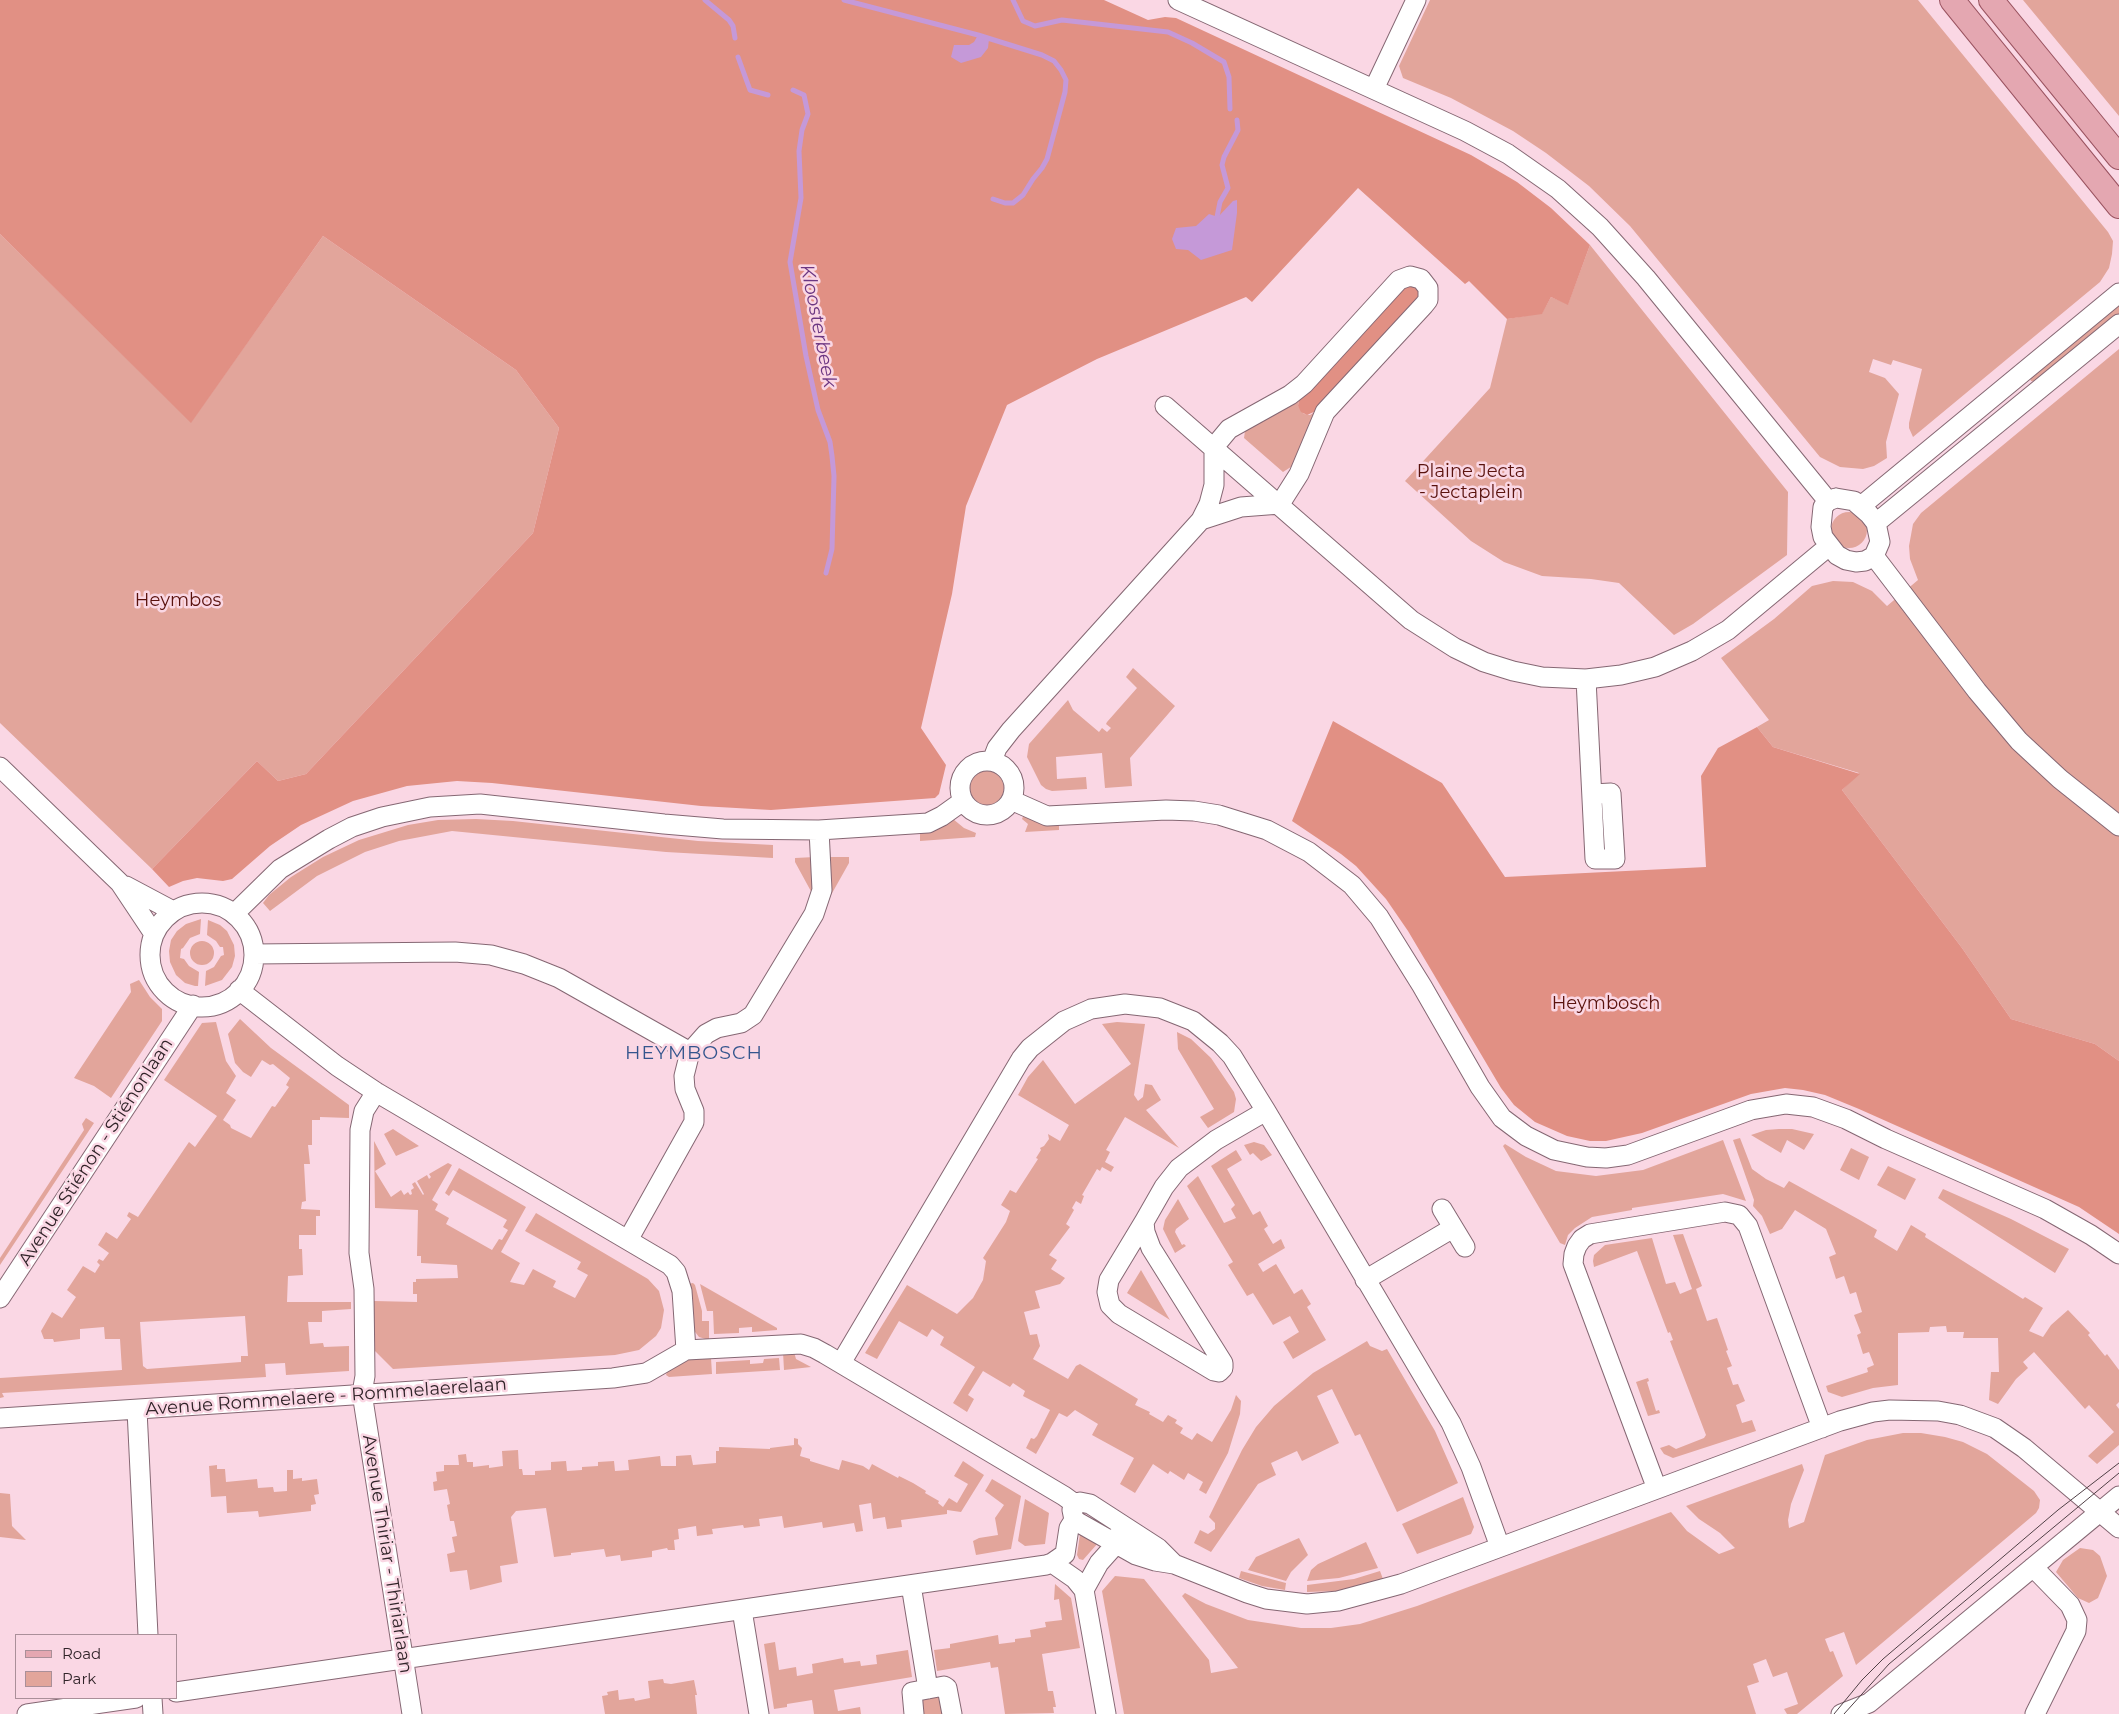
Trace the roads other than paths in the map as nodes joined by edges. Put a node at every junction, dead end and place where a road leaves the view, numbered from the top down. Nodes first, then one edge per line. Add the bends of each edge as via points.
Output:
1 (1178, 0) edge
2 (1416, 0) edge
3 (1952, 0) edge
4 (1991, 0) edge
5 (1374, 89) junction
6 (2119, 157) edge
7 (2119, 206) edge
8 (2119, 293) edge
9 (2119, 324) edge
10 (1165, 406) dead end
11 (1214, 447) junction
12 (1828, 501) junction
13 (1280, 504) junction
14 (1861, 506) junction
15 (1201, 520) junction
16 (1876, 523) junction
17 (1829, 546) junction
18 (1874, 556) junction
19 (1586, 679) junction
20 (992, 761) junction
21 (0, 767) edge
22 (1593, 794) dead end
23 (1011, 800) junction
24 (963, 801) junction
25 (2119, 826) edge
26 (819, 830) junction
27 (120, 883) junction
28 (174, 911) junction
29 (234, 914) junction
30 (154, 934) junction
31 (254, 954) junction
32 (239, 990) junction
33 (193, 1005) junction
34 (690, 1052) junction
35 (376, 1092) junction
36 (1266, 1111) junction
37 (1442, 1209) dead end
38 (1144, 1222) junction
39 (1453, 1228) junction
40 (628, 1240) junction
41 (1464, 1247) dead end
42 (2119, 1254) edge
43 (1365, 1280) junction
44 (0, 1298) edge
45 (686, 1350) junction
46 (841, 1363) junction
47 (362, 1393) junction
48 (137, 1410) junction
49 (0, 1418) edge
50 (1822, 1428) junction
51 (1657, 1489) junction
52 (2119, 1496) edge
53 (1074, 1512) junction
54 (2100, 1512) junction
55 (1112, 1518) junction
56 (2119, 1528) edge
57 (1116, 1544) junction
58 (1500, 1547) junction
59 (1052, 1564) junction
60 (1174, 1564) junction
61 (2033, 1567) junction
62 (912, 1585) junction
63 (1084, 1590) junction
64 (742, 1610) junction
65 (148, 1634) edge
66 (403, 1659) junction
67 (928, 1689) junction
68 (178, 1692) edge
69 (129, 1699) edge
70 (152, 1699) edge
71 (27, 1714) edge
72 (153, 1714) edge
73 (412, 1714) edge
74 (759, 1714) edge
75 (914, 1714) edge
76 (952, 1714) edge
77 (1106, 1714) edge
78 (1842, 1714) edge
79 (2035, 1714) edge

1 - 5 street
2 - 5 street
3 - 7 main road
4 - 6 main road
5 - 12 street via 1508,154 1577,204 1646,278
8 - 14 street
9 - 16 street
10 - 11 street
11 - 13 street
11 - 13 street via 1229,429 1304,384 1399,280 1410,276 1421,279 1429,294 1424,305 1325,412 1299,474
11 - 15 street via 1214,485 1210,504
12 - 14 street via 1845,498
12 - 17 street via 1823,507 1821,527
13 - 15 street via 1240,507
13 - 19 street via 1410,620 1455,648 1513,671 1542,677
14 - 16 street
15 - 20 street via 1011,730 997,748
16 - 18 street via 1880,542
17 - 18 street via 1846,560 1865,561
17 - 19 street via 1709,642 1655,666 1621,675
18 - 25 street via 2013,734 2060,779
19 - 22 street
20 - 23 street via 1000,764 1011,776
20 - 24 street via 977,763 964,772 960,788
21 - 27 street
23 - 24 street via 1000,811 984,814 970,809
23 - 42 street via 1047,816 1166,810 1219,815 1266,830 1309,852 1352,885 1379,917 1480,1087 1502,1118 1526,1136 1554,1150 1588,1157 1628,1155 1752,1110 1786,1104 1813,1107 2045,1209 2091,1234
24 - 26 street via 928,823
26 - 29 street via 674,825 480,804 430,807 352,827 309,850 265,882
26 - 34 street via 822,890 814,914 753,1015 741,1023 712,1031
27 - 28 street
27 - 30 street
28 - 29 street via 194,903 206,903 226,908
28 - 30 street
29 - 31 street via 248,932
30 - 33 street via 150,956 154,975 174,998
31 - 32 street via 247,979
31 - 34 street via 455,952 491,955 558,978
32 - 33 street via 219,1003
32 - 35 street
33 - 44 street, Avenue Stiénon - Stiénonlaan
34 - 40 street via 684,1076 694,1122
35 - 40 street
35 - 47 street, Avenue Thiriar - Thiriarlaan via 364,1111 360,1130 365,1376
36 - 38 street via 1216,1140 1179,1168
36 - 43 street
36 - 46 street via 1232,1056 1207,1031 1177,1014 1143,1004 1125,1004 1090,1009 1064,1021 1021,1059
37 - 39 street
38 - 38 street via 1109,1280 1110,1304 1119,1314 1219,1372 1223,1364 1151,1248 1144,1232
39 - 41 street
39 - 43 street
40 - 45 street via 676,1272 682,1291
43 - 58 street via 1458,1436
45 - 46 street via 801,1344
45 - 47 street, Avenue Rommelaere - Rommelaerelaan via 641,1374 613,1378
46 - 53 street via 1064,1496
47 - 48 street, Avenue Rommelaere - Rommelaerelaan
47 - 66 street, Avenue Thiriar - Thiriarlaan
48 - 49 street, Avenue Rommelaere - Rommelaerelaan
48 - 65 street
50 - 51 street
50 - 51 street via 1748,1226 1739,1215 1725,1212 1590,1234 1577,1246 1573,1264
50 - 54 street via 1857,1416 1890,1410 1938,1411 1969,1418 2010,1438
51 - 58 street
52 - 54 street
53 - 55 street via 1086,1502
53 - 57 street
53 - 59 street via 1065,1554
54 - 56 street
54 - 61 street
55 - 57 street via 1119,1532
55 - 60 street via 1158,1548
57 - 60 street via 1136,1555
57 - 63 street via 1099,1563
58 - 60 street via 1365,1595 1306,1604 1247,1594
59 - 62 street
59 - 63 street via 1075,1579
61 - 78 street via 1869,1703
61 - 79 street via 2070,1605 2077,1620 2076,1631
62 - 64 street
62 - 67 street
63 - 77 street
64 - 66 street
64 - 74 street
66 - 68 street
66 - 73 street, Avenue Thiriar - Thiriarlaan
67 - 75 street via 911,1693
67 - 76 street via 947,1688
69 - 71 street
70 - 72 street

